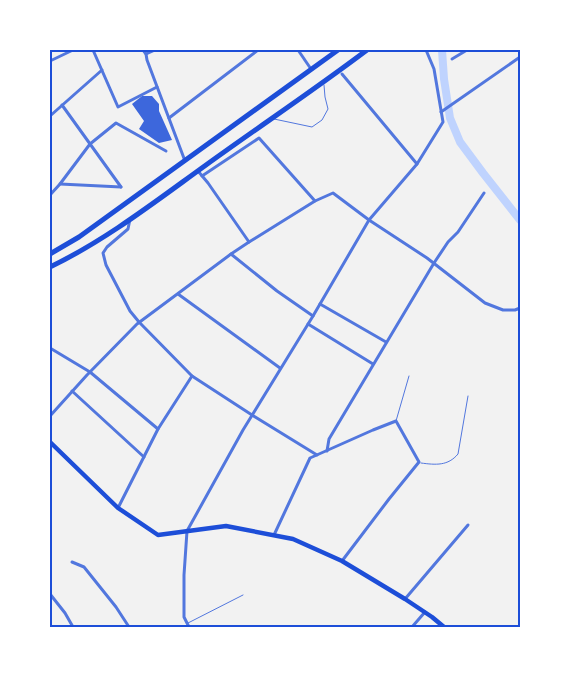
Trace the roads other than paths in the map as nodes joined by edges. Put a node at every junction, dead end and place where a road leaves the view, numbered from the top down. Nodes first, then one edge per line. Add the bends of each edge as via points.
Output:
1 (73, 50) edge
2 (93, 50) edge
3 (142, 50) edge
4 (155, 50) edge
5 (258, 50) edge
6 (298, 50) edge
7 (338, 50) edge
8 (367, 50) edge
9 (426, 50) edge
10 (467, 50) edge
11 (146, 54) junction
12 (520, 57) edge
13 (452, 59) dead end
14 (50, 61) edge
15 (311, 69) junction
16 (102, 70) junction
17 (342, 74) dead end
18 (324, 82) junction
19 (158, 87) junction
20 (62, 105) junction
21 (441, 112) junction
22 (50, 116) edge
23 (169, 118) junction
24 (270, 119) junction
25 (90, 144) junction
26 (166, 151) dead end
27 (186, 161) junction
28 (417, 164) junction
29 (198, 171) junction
30 (202, 176) junction
31 (60, 184) junction
32 (484, 192) dead end
33 (50, 195) edge
34 (316, 201) junction
35 (130, 218) junction
36 (369, 220) junction
37 (249, 242) junction
38 (50, 254) edge
39 (231, 254) junction
40 (434, 263) junction
41 (50, 266) edge
42 (178, 294) junction
43 (320, 304) junction
44 (520, 308) edge
45 (313, 316) junction
46 (139, 322) junction
47 (308, 324) junction
48 (386, 342) junction
49 (50, 348) edge
50 (373, 364) junction
51 (280, 368) junction
52 (90, 372) junction
53 (192, 376) junction
54 (409, 376) dead end
55 (72, 391) junction
56 (468, 396) dead end
57 (252, 415) junction
58 (50, 416) edge
59 (396, 421) junction
60 (158, 429) junction
61 (50, 442) edge
62 (327, 451) junction
63 (317, 455) junction
64 (144, 457) junction
65 (419, 462) junction
66 (118, 508) junction
67 (468, 525) dead end
68 (187, 531) junction
69 (274, 535) junction
70 (342, 561) junction
71 (72, 562) dead end
72 (50, 594) edge
73 (243, 595) dead end
74 (405, 599) junction
75 (425, 612) junction
76 (188, 626) edge
77 (73, 627) edge
78 (129, 627) edge
79 (412, 627) edge
80 (444, 627) edge

1 - 14 street
2 - 16 street
3 - 11 street
4 - 11 street
5 - 23 street
6 - 15 street
7 - 15 highway
8 - 18 highway
9 - 21 street via 434,69
10 - 13 street
11 - 19 street
12 - 21 street
15 - 27 highway
16 - 19 street via 118,107
16 - 20 street
17 - 28 street
18 - 24 highway
18 - 24 lane via 328,110 312,127
19 - 23 street
20 - 22 street
20 - 25 street
21 - 28 street via 443,122
23 - 27 street
24 - 29 highway
25 - 26 street via 116,123
25 - 31 street
25 - 31 street via 121,187
27 - 38 highway
28 - 36 street
29 - 30 street
29 - 35 highway
30 - 34 street via 259,138
30 - 37 street
31 - 33 street
32 - 40 street
34 - 36 street via 333,193
34 - 37 street
35 - 41 highway via 72,256
35 - 46 street via 128,229 103,254 130,311
36 - 40 street
36 - 43 street
37 - 39 street
39 - 42 street
39 - 45 street
40 - 44 street via 485,303 503,310
40 - 48 street
42 - 46 street
42 - 51 street
43 - 45 street
43 - 48 street
45 - 47 street
46 - 52 street
46 - 53 street
47 - 50 street
47 - 51 street
48 - 50 street
49 - 52 street
50 - 62 street via 329,439
51 - 57 street
52 - 55 street
52 - 60 street
53 - 57 street
53 - 60 street
54 - 59 lane
55 - 58 street
55 - 64 street
56 - 65 lane via 458,454 445,463
57 - 63 street
57 - 68 street
59 - 62 street
59 - 65 street
60 - 64 street
61 - 66 main road
62 - 63 street
63 - 69 street via 310,458
64 - 66 street
65 - 70 street
66 - 68 main road via 158,535
67 - 74 street
68 - 69 main road via 226,526
68 - 76 street via 184,617
69 - 70 main road via 293,539
70 - 74 main road
71 - 78 street via 84,567
72 - 77 street
73 - 76 lane
74 - 75 main road
75 - 79 street
75 - 80 main road

